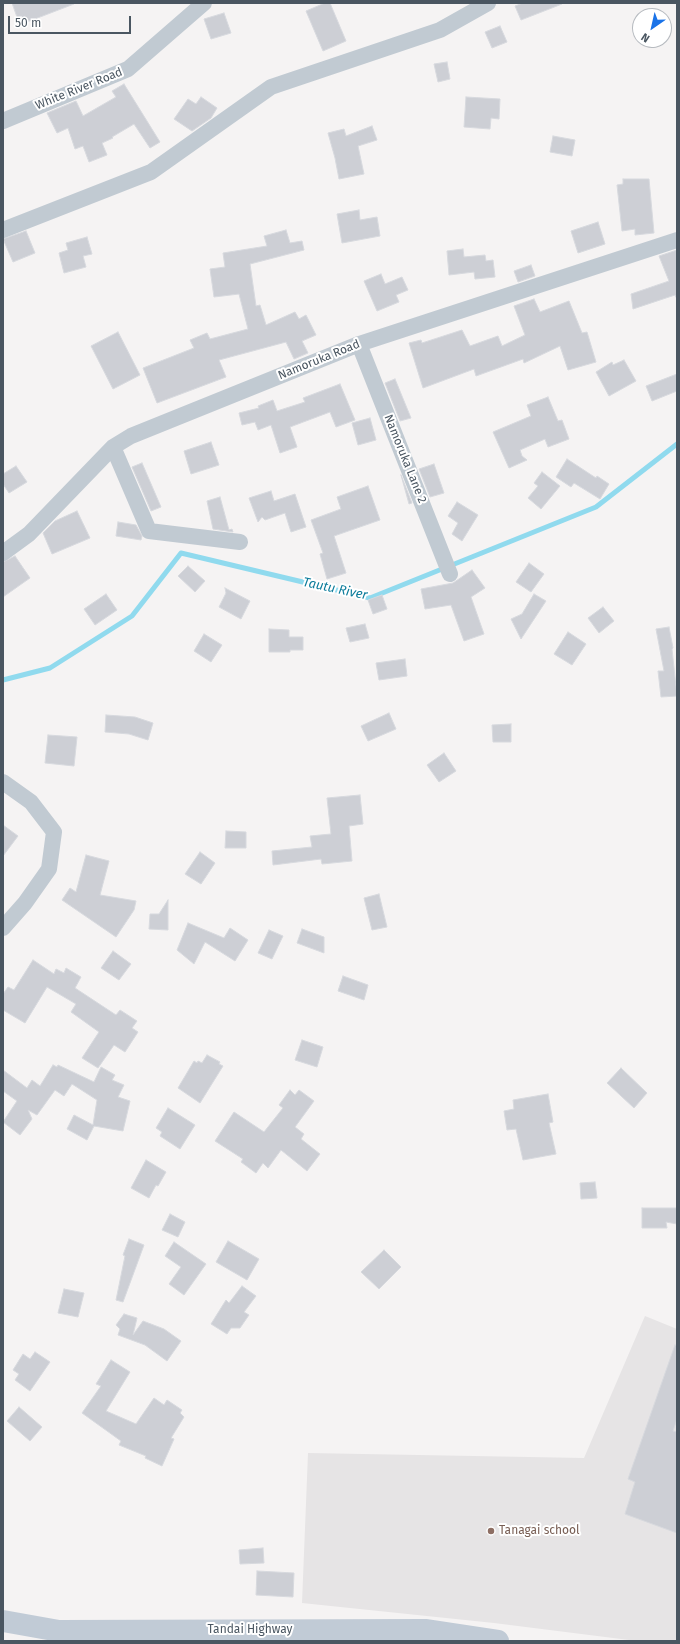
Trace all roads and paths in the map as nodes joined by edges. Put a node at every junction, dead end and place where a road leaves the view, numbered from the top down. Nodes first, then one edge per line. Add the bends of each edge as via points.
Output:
1 (204, 3) edge
2 (488, 3) edge
3 (3, 120) edge
4 (3, 230) edge
5 (677, 240) edge
6 (359, 344) junction
7 (113, 447) junction
8 (240, 542) dead end
9 (3, 553) edge
10 (450, 574) dead end
11 (3, 782) edge
12 (3, 928) edge
13 (3, 1621) edge
14 (498, 1641) edge

1 - 3 street, White River Road via 128,69
2 - 4 street via 440,30 271,87 151,172
5 - 6 street, Namoruka Road
6 - 7 street, Namoruka Road via 140,432
6 - 10 street, Namoruka Lane 2
7 - 8 street via 149,531
7 - 9 street, Namoruka Road via 28,534
11 - 12 street via 31,802 54,832 49,869
13 - 14 main road, Tandai Highway via 59,1631 425,1630

